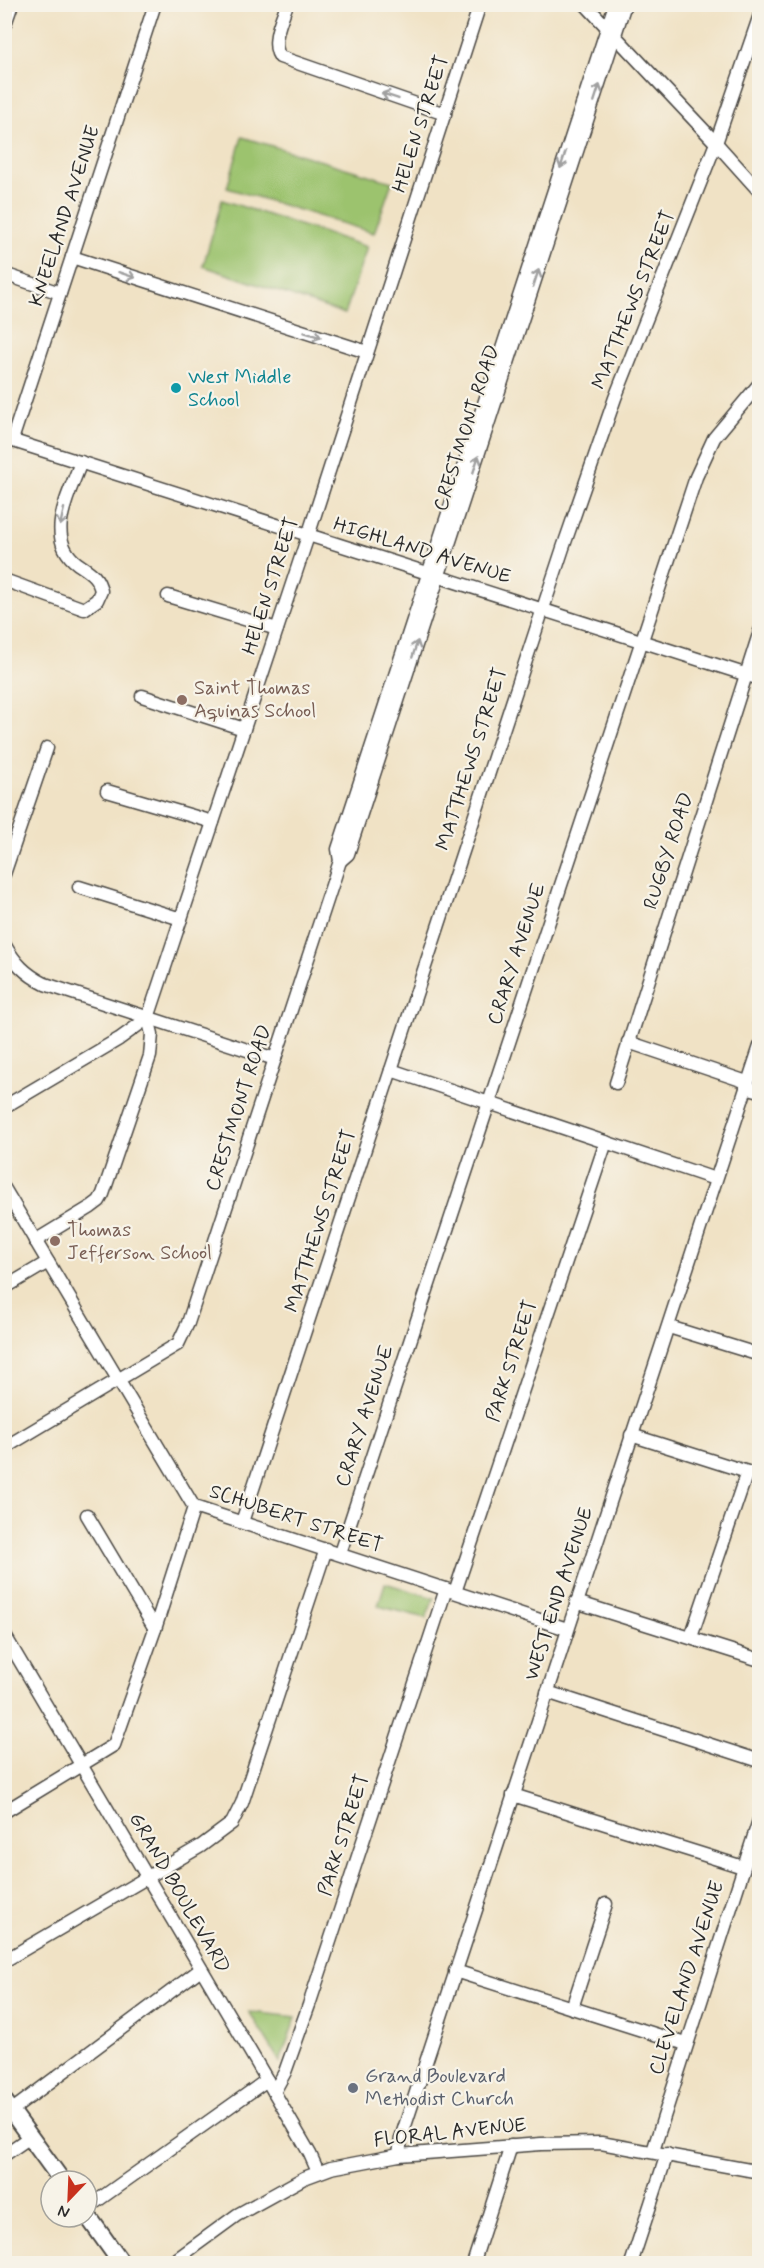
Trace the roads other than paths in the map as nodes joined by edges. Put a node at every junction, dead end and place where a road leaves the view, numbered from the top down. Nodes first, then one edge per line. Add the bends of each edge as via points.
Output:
1 (12, 4) edge
2 (287, 4) edge
3 (480, 4) edge
4 (585, 4) edge
5 (615, 4) edge
6 (625, 4) edge
7 (150, 6) edge
8 (759, 15) edge
9 (4, 27) edge
10 (611, 32) junction
11 (445, 114) junction
12 (717, 143) junction
13 (759, 192) edge
14 (72, 257) junction
15 (4, 274) edge
16 (60, 293) junction
17 (368, 352) junction
18 (759, 383) edge
19 (8, 439) edge
20 (81, 462) junction
21 (308, 536) junction
22 (433, 575) junction
23 (4, 580) edge
24 (168, 596) dead end
25 (542, 610) junction
26 (277, 629) junction
27 (759, 631) edge
28 (641, 641) junction
29 (746, 674) junction
30 (759, 679) edge
31 (142, 696) dead end
32 (244, 729) junction
33 (47, 748) dead end
34 (107, 791) dead end
35 (213, 822) junction
36 (4, 874) edge
37 (79, 887) dead end
38 (181, 919) junction
39 (4, 944) edge
40 (148, 1018) junction
41 (628, 1042) junction
42 (759, 1046) edge
43 (274, 1059) junction
44 (392, 1070) junction
45 (616, 1083) dead end
46 (747, 1084) junction
47 (759, 1091) edge
48 (488, 1102) junction
49 (4, 1107) edge
50 (606, 1142) junction
51 (716, 1179) junction
52 (4, 1188) edge
53 (35, 1241) junction
54 (48, 1262) junction
55 (4, 1288) edge
56 (669, 1327) junction
57 (759, 1355) edge
58 (119, 1380) junction
59 (631, 1435) junction
60 (4, 1448) edge
61 (747, 1472) junction
62 (759, 1476) edge
63 (194, 1507) junction
64 (87, 1515) dead end
65 (242, 1522) junction
66 (326, 1549) junction
67 (340, 1554) junction
68 (451, 1590) junction
69 (576, 1602) junction
70 (155, 1629) junction
71 (567, 1629) junction
72 (4, 1634) edge
73 (691, 1637) junction
74 (759, 1660) edge
75 (547, 1692) junction
76 (759, 1761) edge
77 (82, 1766) junction
78 (513, 1795) junction
79 (4, 1812) edge
80 (759, 1817) edge
81 (743, 1867) junction
82 (147, 1876) junction
83 (606, 1904) dead end
84 (4, 1961) edge
85 (201, 1969) junction
86 (456, 1971) junction
87 (572, 2008) junction
88 (686, 2044) junction
89 (267, 2080) junction
90 (274, 2092) junction
91 (8, 2106) edge
92 (30, 2137) junction
93 (511, 2146) junction
94 (653, 2151) junction
95 (667, 2154) junction
96 (4, 2155) edge
97 (399, 2155) junction
98 (53, 2169) edge
99 (318, 2172) junction
100 (759, 2172) edge
101 (99, 2199) edge
102 (97, 2229) edge
103 (122, 2264) edge
104 (170, 2264) edge
105 (473, 2264) edge
106 (631, 2264) edge

1 - 9 street
11 -> 2 street via 280,57 277,33
3 - 11 street, HELEN STREET
4 - 10 street
5 - 10 street, CRESTMONT ROAD
6 - 10 street, CRESTMONT ROAD
7 - 14 street, KNEELAND AVENUE
8 - 12 street, MATTHEWS STREET
10 - 12 street
10 - 22 street, CRESTMONT ROAD
11 - 17 street, HELEN STREET
12 - 13 street
12 - 25 street, MATTHEWS STREET via 615,398
14 - 16 street, KNEELAND AVENUE
14 -> 17 street
15 - 16 street
16 - 19 street, KNEELAND AVENUE
17 - 21 street, HELEN STREET
18 - 28 street, CRARY AVENUE via 714,438 701,463
19 - 20 street, HIGHLAND AVENUE
20 - 21 street, HIGHLAND AVENUE
20 -> 23 street via 61,518 61,544 65,552 96,576 101,591 97,600 84,609
21 - 22 street, HIGHLAND AVENUE
21 - 26 street, HELEN STREET
22 - 25 street, HIGHLAND AVENUE
22 - 43 street, CRESTMONT ROAD via 348,854 340,861
24 - 26 street
25 - 28 street, HIGHLAND AVENUE
25 - 44 street, MATTHEWS STREET
26 - 32 street, HELEN STREET
27 - 29 street, RUGBY ROAD
28 - 29 street, HIGHLAND AVENUE
28 - 48 street, CRARY AVENUE
29 - 30 street, HIGHLAND AVENUE
29 - 41 street, RUGBY ROAD
31 - 32 street
32 - 35 street, HELEN STREET
33 - 36 street
34 - 35 street
35 - 38 street, HELEN STREET
37 - 38 street
38 - 40 street, HELEN STREET
39 - 40 street via 15,963 30,977
40 - 43 street
40 - 49 street
40 - 53 street via 152,1034 150,1056 103,1194 91,1207
41 - 45 street, RUGBY ROAD
41 - 46 street
42 - 46 street, WEST END AVENUE
43 - 58 street, CRESTMONT ROAD via 212,1256 182,1337 178,1344
44 - 48 street
44 - 65 street, MATTHEWS STREET
46 - 47 street
46 - 51 street, WEST END AVENUE
48 - 50 street
48 - 67 street, CRARY AVENUE
50 - 51 street
50 - 68 street, PARK STREET
51 - 56 street, WEST END AVENUE
52 - 53 street, SCHUBERT STREET
53 - 54 street, SCHUBERT STREET
54 - 55 street
54 - 58 street, SCHUBERT STREET
56 - 57 street
56 - 59 street, WEST END AVENUE
58 - 60 street, CRESTMONT ROAD
58 - 63 street, SCHUBERT STREET
59 - 61 street
59 - 69 street, WEST END AVENUE
61 - 62 street
61 - 73 street
63 - 65 street, SCHUBERT STREET
63 - 70 street
64 - 70 street
65 - 66 street, SCHUBERT STREET
66 - 67 street, SCHUBERT STREET
66 - 82 street via 237,1815 226,1829 201,1846
67 - 68 street, SCHUBERT STREET
68 - 71 street, SCHUBERT STREET
68 - 90 street, PARK STREET via 309,2005
69 - 71 street, WEST END AVENUE
69 - 73 street
70 - 77 street via 117,1740 110,1749
71 - 75 street, WEST END AVENUE
72 - 77 street, GRAND BOULEVARD
73 - 74 street
75 - 76 street
75 - 78 street, WEST END AVENUE
77 - 79 street
77 - 82 street, GRAND BOULEVARD
78 - 81 street
78 - 86 street, WEST END AVENUE
80 - 81 street, CLEVELAND AVENUE
81 - 88 street, CLEVELAND AVENUE
82 - 84 street
82 - 85 street, GRAND BOULEVARD
83 - 87 street
85 - 89 street, GRAND BOULEVARD
85 - 91 street
86 - 87 street
86 - 97 street, WEST END AVENUE via 401,2138
87 - 88 street
88 - 94 street, CLEVELAND AVENUE
89 - 90 street, GRAND BOULEVARD
89 - 101 street
90 - 99 street, GRAND BOULEVARD
91 - 92 main road
92 - 96 street
92 - 98 main road
93 - 94 street, FLORAL AVENUE via 602,2143
93 - 97 street, FLORAL AVENUE
93 - 105 street
94 - 95 street, FLORAL AVENUE
95 - 100 street, FLORAL AVENUE
95 - 106 street
97 - 99 street, FLORAL AVENUE
99 - 104 street, FLORAL AVENUE via 237,2215
102 - 103 main road

